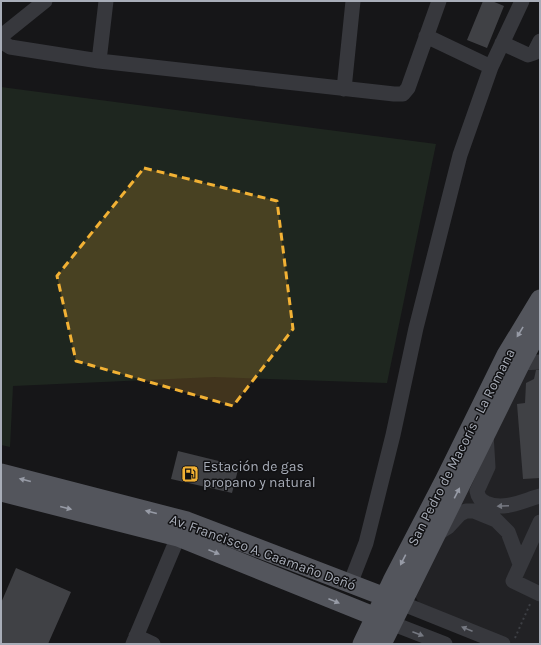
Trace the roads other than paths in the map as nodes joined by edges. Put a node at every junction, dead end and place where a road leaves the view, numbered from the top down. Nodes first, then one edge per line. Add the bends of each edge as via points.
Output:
1 (44, 1) edge
2 (106, 1) edge
3 (353, 1) edge
4 (439, 1) edge
5 (522, 1) edge
6 (426, 36) junction
7 (540, 41) edge
8 (502, 43) junction
9 (99, 61) junction
10 (491, 68) junction
11 (344, 89) junction
12 (540, 299) edge
13 (540, 328) edge
14 (540, 362) edge
15 (521, 363) junction
16 (486, 434) junction
17 (1, 473) edge
18 (1, 492) edge
19 (540, 496) edge
20 (540, 522) edge
21 (182, 529) junction
22 (436, 534) junction
23 (520, 564) junction
24 (350, 584) junction
25 (538, 593) edge
26 (393, 599) junction
27 (383, 620) junction
28 (134, 640) edge
29 (154, 644) edge
30 (362, 644) edge
31 (382, 644) edge
32 (445, 644) edge
33 (503, 644) edge

1 - 9 street via 4,34 2,42 10,47
2 - 9 street
3 - 11 street
4 - 6 street
5 - 8 street
6 - 10 street
6 - 11 street via 408,88 403,94
7 - 8 street via 534,53 528,55
8 - 10 street
9 - 11 street
10 - 24 street via 460,155 416,328 368,536
12 -> 26 main road, San Pedro de Macorís - La Romana via 506,356
13 - 15 main road, San Pedro de Macorís - La Romana
14 - 15 street
15 - 16 main road, San Pedro de Macorís - La Romana
19 -> 16 street via 505,507 492,506 481,501 477,491 488,467
22 -> 16 main road, San Pedro de Macorís - La Romana
21 -> 17 main road, Av. Francisco A. Caamaño Deñó
18 -> 21 main road, Av. Francisco A. Caamaño Deñó
20 - 23 street
21 - 24 main road, Av. Francisco A. Caamaño Deñó
21 -> 27 main road
21 - 28 street
22 - 23 street via 448,527 460,514 474,511 496,520 508,532
22 - 26 main road, San Pedro de Macorís - La Romana
23 - 25 street via 513,581
24 - 26 main road, Av. Francisco A. Caamaño Deñó
26 - 27 main road
33 -> 26 street
27 - 30 main road
27 - 31 main road
27 -> 32 street
28 - 29 street

